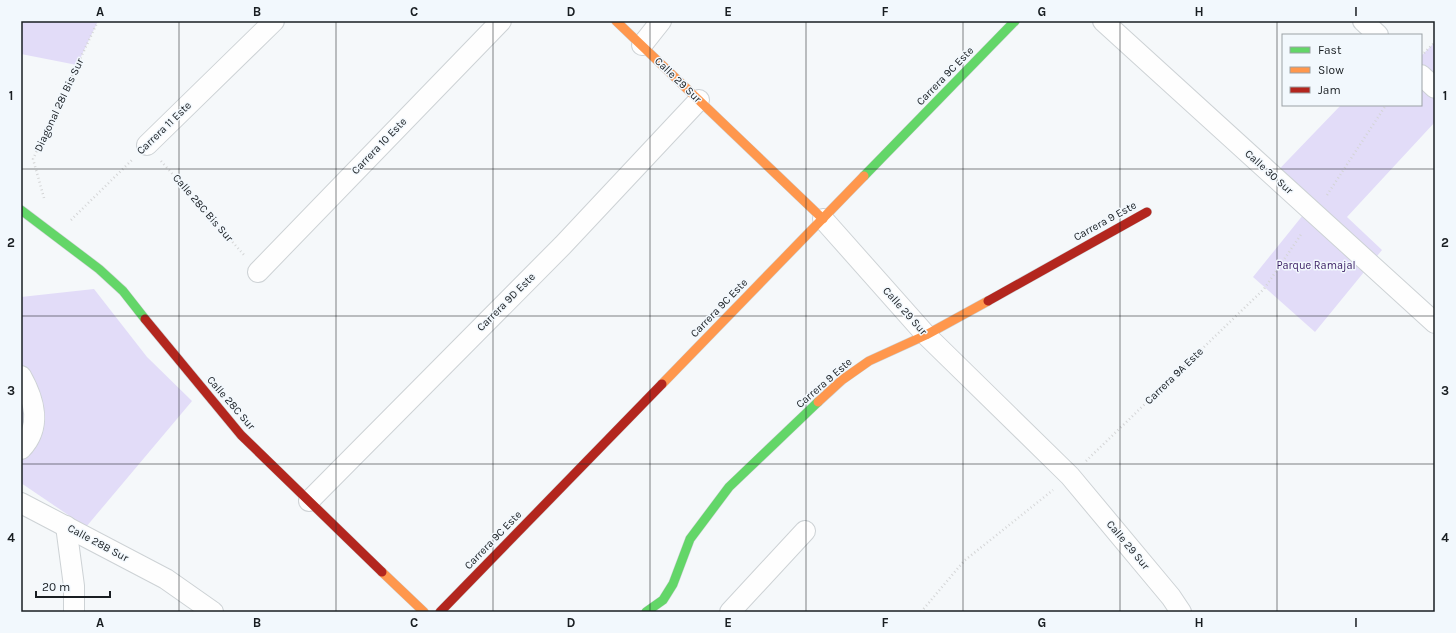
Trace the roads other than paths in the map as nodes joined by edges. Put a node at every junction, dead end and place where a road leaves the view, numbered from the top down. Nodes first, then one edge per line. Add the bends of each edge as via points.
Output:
1 (274, 21) edge
2 (500, 21) edge
3 (616, 21) edge
4 (661, 21) edge
5 (1015, 21) edge
6 (1103, 21) edge
7 (1363, 21) edge
8 (1377, 34) edge
9 (642, 45) junction
10 (1422, 76) edge
11 (1435, 88) edge
12 (699, 100) junction
13 (147, 145) road end
14 (21, 210) edge
15 (1147, 212) dead end
16 (823, 219) junction
17 (258, 272) road end
18 (1435, 323) edge
19 (926, 335) junction
20 (21, 376) edge
21 (21, 449) edge
22 (309, 501) junction
23 (21, 503) edge
24 (66, 526) junction
25 (805, 531) dead end
26 (74, 612) edge
27 (213, 612) edge
28 (424, 612) edge
29 (440, 612) edge
30 (646, 612) edge
31 (730, 612) edge
32 (1181, 612) edge

1 - 13 street, Carrera 11 Este
2 - 17 street, Carrera 10 Este
3 - 9 street, Calle 29 Sur
4 - 9 street
5 - 16 street, Carrera 9C Este
6 - 18 street, Calle 30 Sur
7 - 8 street
9 - 12 street, Calle 29 Sur
10 - 11 street
12 - 16 street, Calle 29 Sur
12 - 22 street, Carrera 9D Este via 563,245
14 - 22 street, Calle 28C Sur via 99,269 123,291 242,435
15 - 19 street, Carrera 9 Este
16 - 19 street, Calle 29 Sur
16 - 29 street, Carrera 9C Este
19 - 30 street, Carrera 9 Este via 869,361 842,380 739,477 690,539 673,584 663,600
19 - 32 street, Calle 29 Sur via 1070,476
20 - 21 street via 34,407 34,429
22 - 28 street, Calle 28C Sur
23 - 24 street, Calle 28B Sur
24 - 26 street via 74,586
24 - 27 street, Calle 28B Sur via 166,579
25 - 31 street

